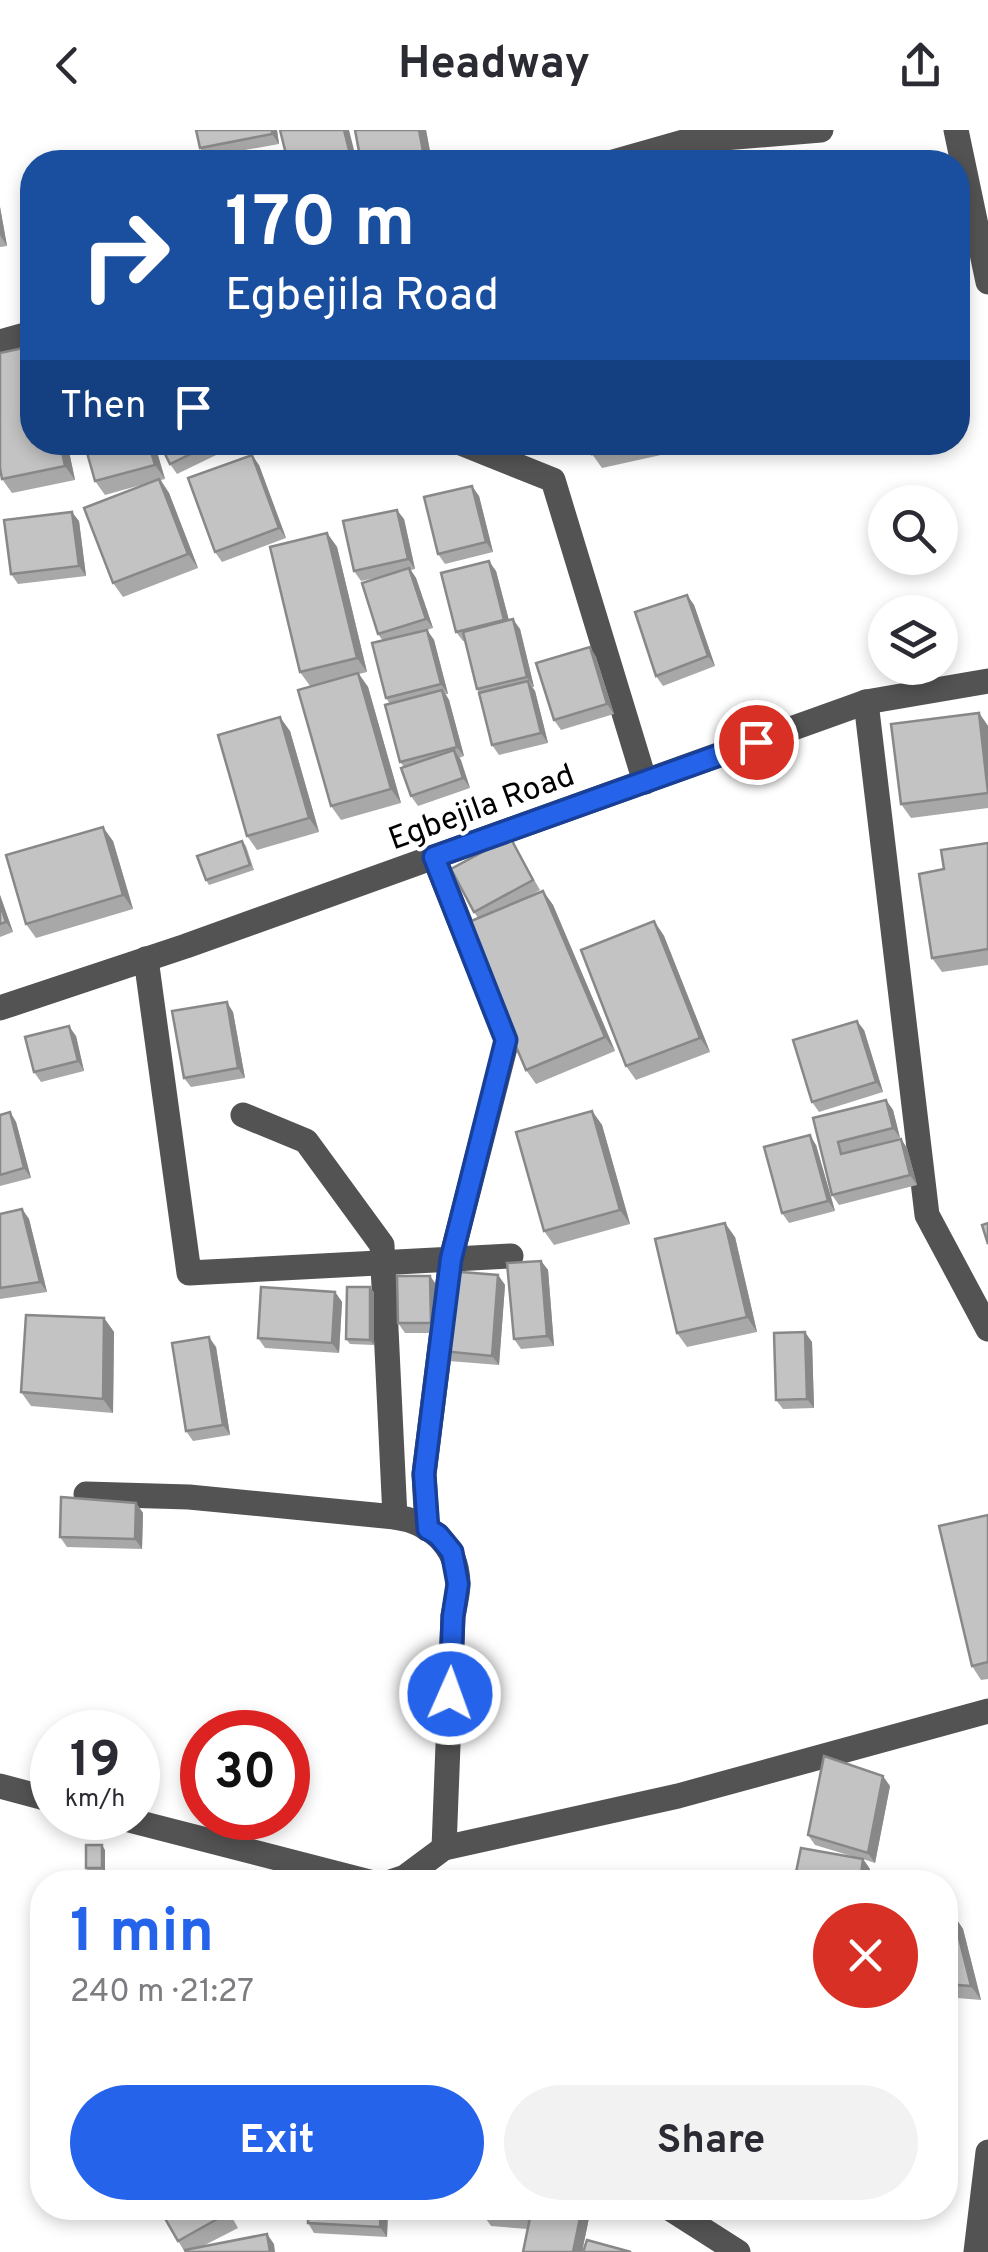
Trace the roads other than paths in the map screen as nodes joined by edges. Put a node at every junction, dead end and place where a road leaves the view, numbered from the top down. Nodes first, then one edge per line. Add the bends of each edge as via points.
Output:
1 (821, 130) edge
2 (686, 135) edge
3 (645, 150) edge
4 (970, 189) edge
5 (985, 252) edge
6 (988, 282) edge
7 (490, 455) edge
8 (988, 682) edge
9 (866, 702) junction
10 (645, 782) junction
11 (434, 857) junction
12 (146, 960) junction
13 (0, 1008) edge
14 (242, 1115) dead end
15 (511, 1256) dead end
16 (451, 1259) junction
17 (383, 1263) junction
18 (988, 1329) edge
19 (86, 1494) edge
20 (395, 1517) junction
21 (428, 1529) junction
22 (988, 1711) edge
23 (0, 1786) edge
24 (30, 1794) edge
25 (160, 1828) edge
26 (444, 1848) junction
27 (323, 1870) edge
28 (415, 1870) edge
29 (988, 2152) edge
30 (688, 2220) edge
31 (738, 2252) edge
32 (976, 2252) edge

1 - 2 street
2 - 3 street
4 - 5 street
5 - 6 street
7 - 10 street via 553,480
8 - 9 street, Egbejila Road
9 - 10 street, Egbejila Road
9 - 18 street via 928,1216
10 - 11 street, Egbejila Road
11 - 12 street, Egbejila Road
11 - 16 street via 506,1040
12 - 13 street, Egbejila Road
12 - 17 street via 189,1274
14 - 17 street via 306,1141 382,1245
15 - 16 street
16 - 17 street
16 - 21 street via 424,1474
17 - 20 street
19 - 20 street
20 - 21 street
21 - 26 street via 452,1552 458,1584
22 - 26 street via 678,1796
23 - 24 street
25 - 27 street
26 - 28 street
29 - 32 street
30 - 31 street

